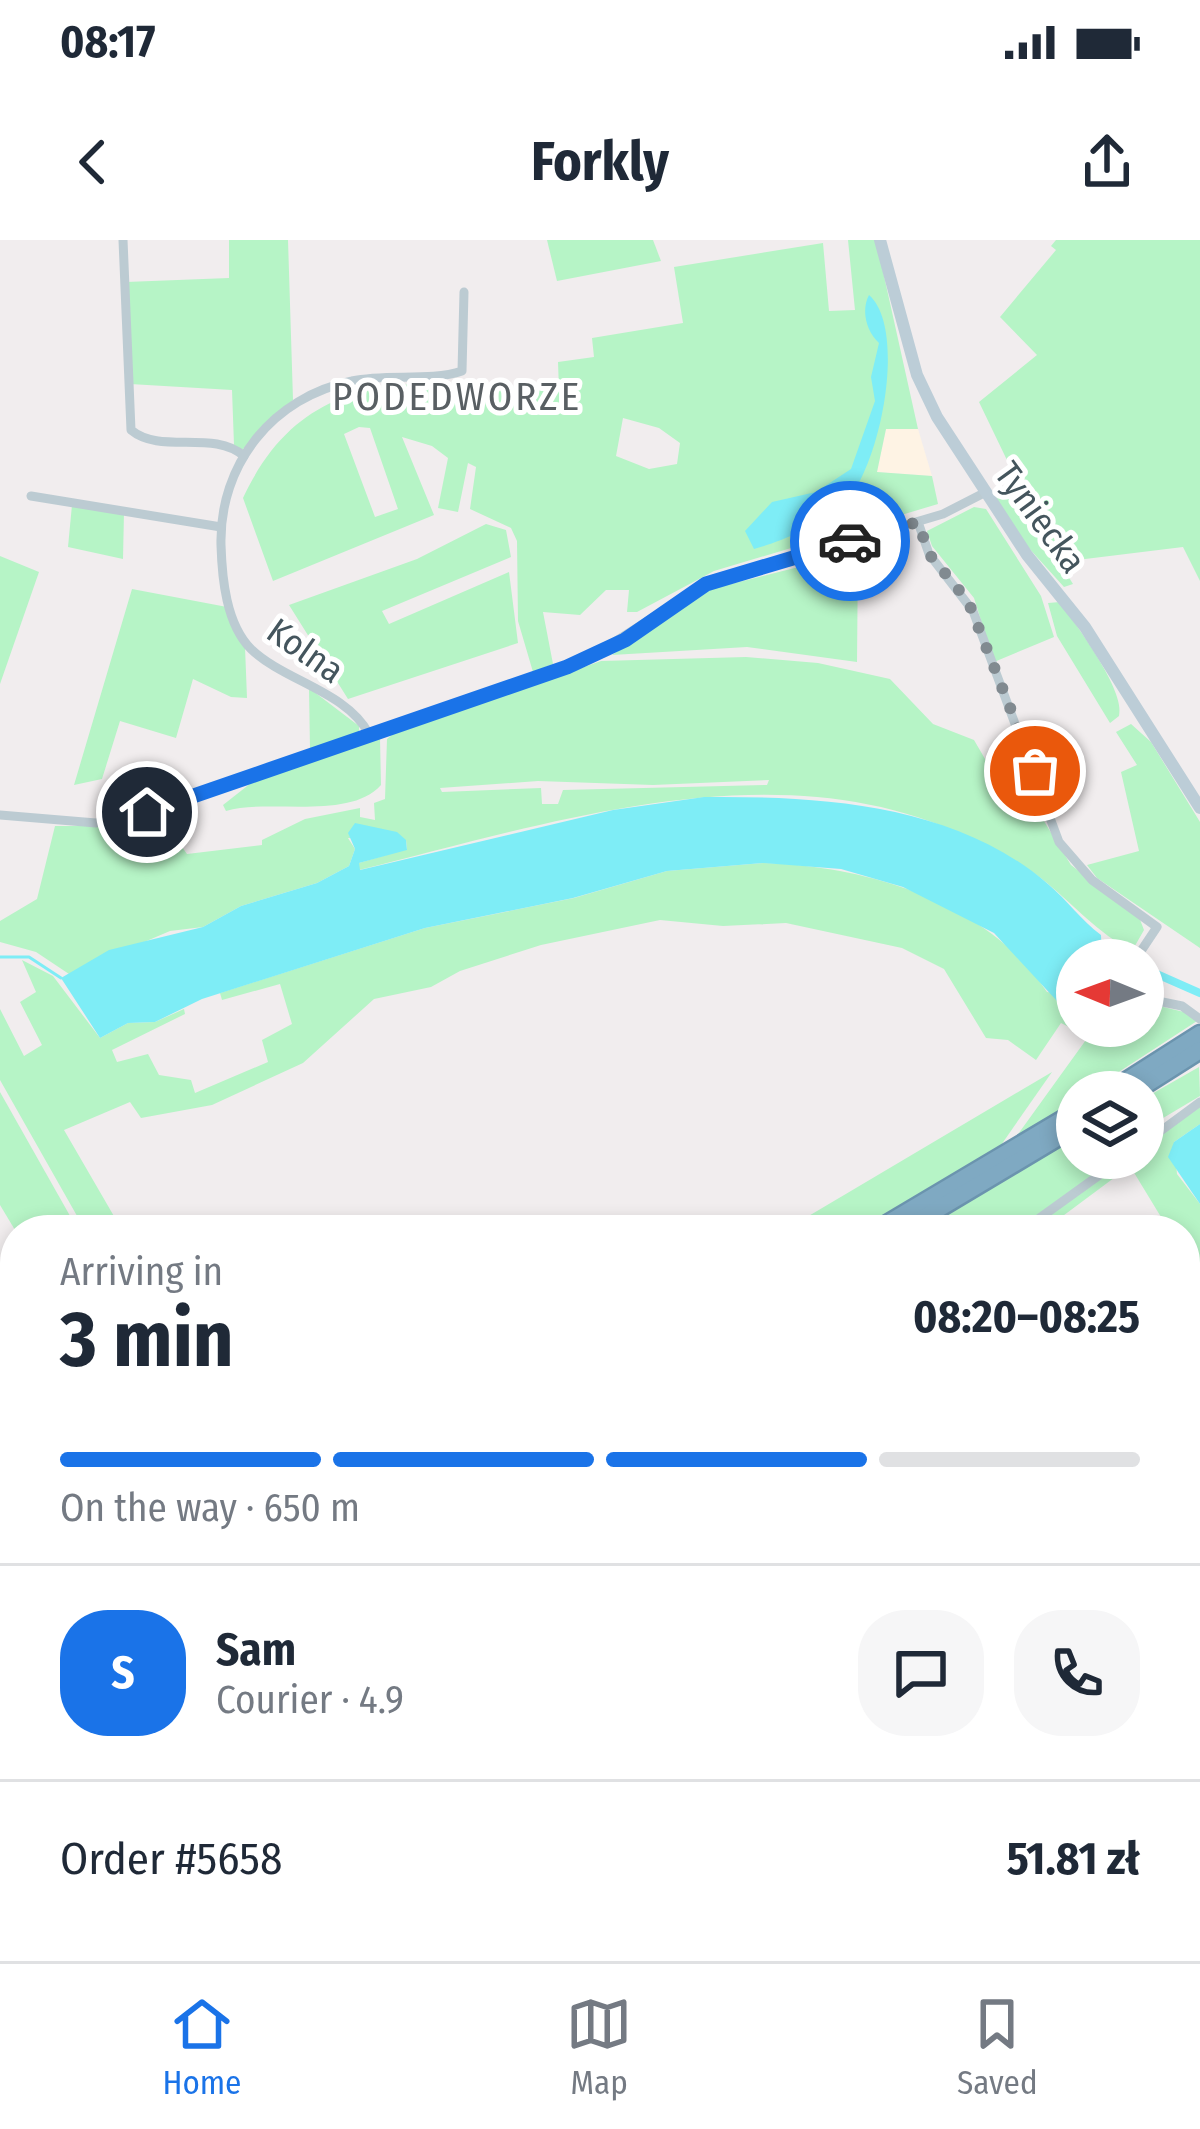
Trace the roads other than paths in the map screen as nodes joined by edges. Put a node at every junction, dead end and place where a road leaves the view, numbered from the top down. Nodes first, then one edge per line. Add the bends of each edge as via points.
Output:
1 (123, 240) edge
2 (880, 240) edge
3 (464, 292) dead end
4 (244, 456) junction
5 (984, 493) junction
6 (31, 496) dead end
7 (918, 522) junction
8 (221, 527) junction
9 (369, 734) junction
10 (1200, 808) edge
11 (0, 815) edge
12 (1149, 939) edge
13 (1164, 1002) edge
14 (1200, 1019) edge
15 (1200, 1034) edge
16 (1200, 1050) edge
17 (1171, 1061) junction
18 (1151, 1071) edge
19 (1159, 1071) edge
20 (1200, 1102) edge
21 (1056, 1124) edge
22 (1164, 1129) edge
23 (1056, 1139) edge
24 (1094, 1179) edge
25 (903, 1215) edge
26 (928, 1215) edge
27 (1044, 1215) edge

1 - 4 street via 131,430 146,439 220,444
2 - 5 street, Tyniecka via 917,375
3 - 4 street, Kolna via 462,370 318,391 256,434
4 - 8 street, Kolna
5 - 7 street, Kolna
5 - 10 street, Tyniecka via 1085,627
6 - 8 street
7 - 9 street, Kolna via 706,584 603,652
7 - 12 street via 929,554 973,611 1059,842 1092,880 1157,928
8 - 9 street, Kolna via 242,639
9 - 11 street, Kolna via 122,818 53,824
13 - 14 street
15 - 17 highway
16 - 17 highway
17 - 18 highway
17 - 19 highway
20 - 22 street
21 - 25 highway
23 - 26 highway
24 - 27 street

